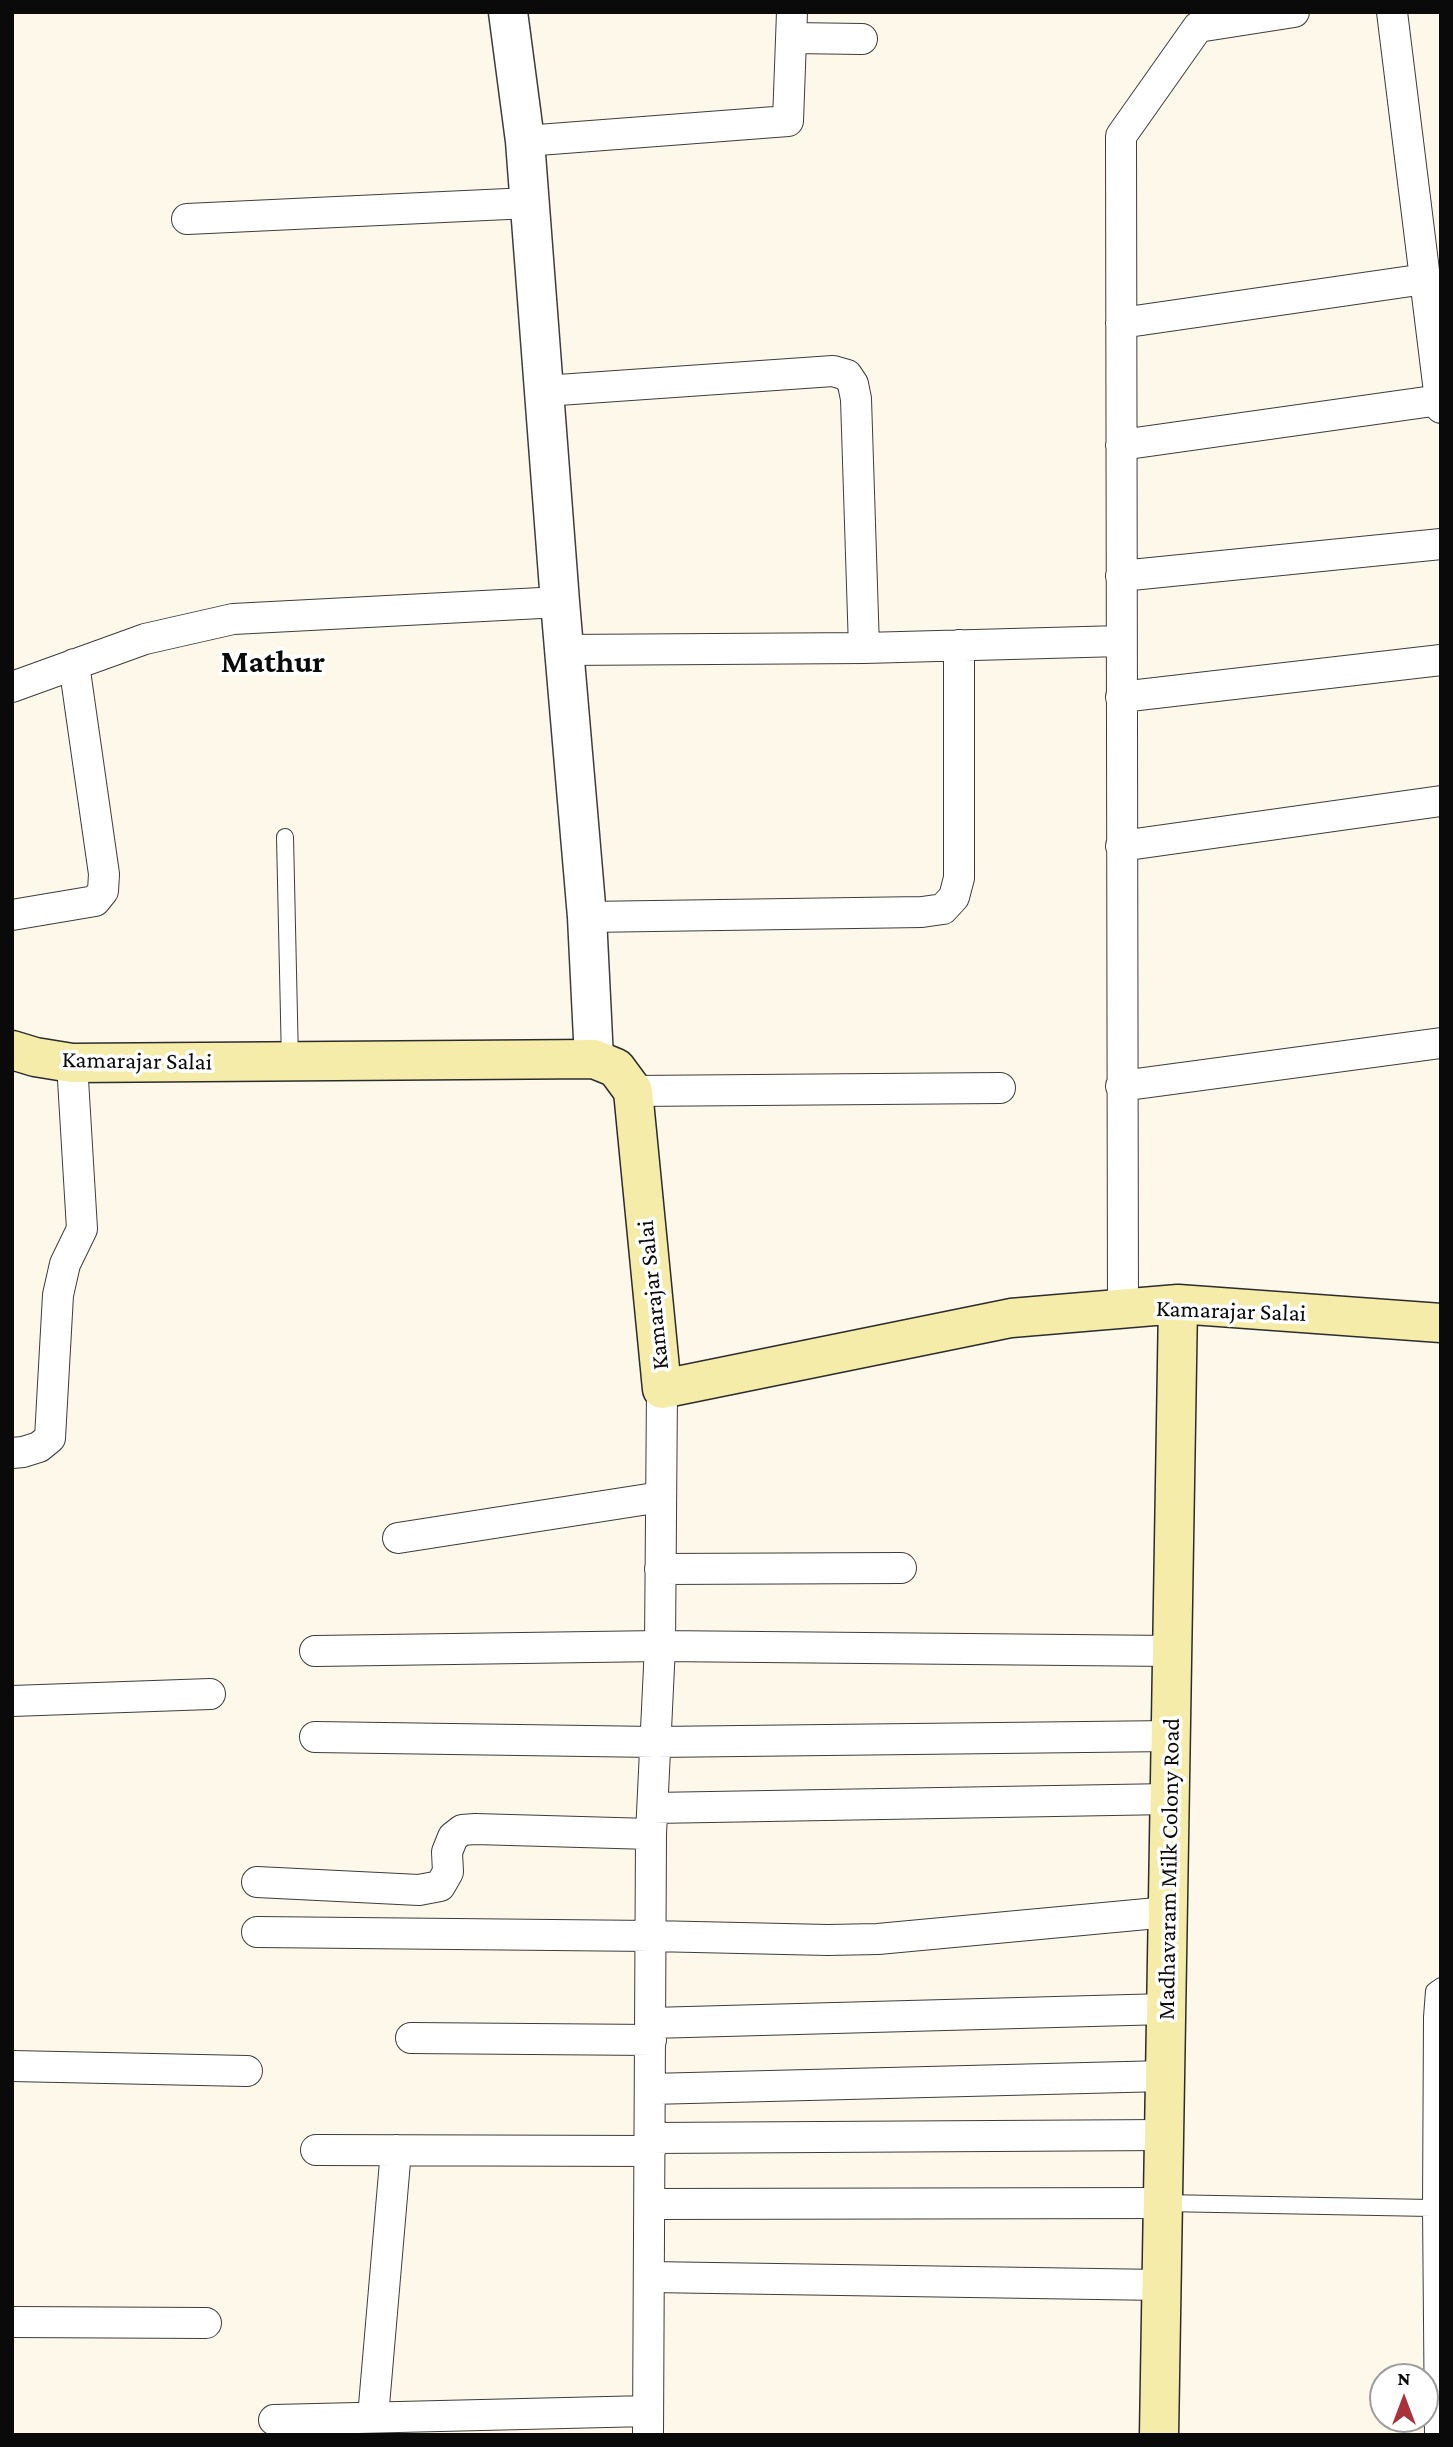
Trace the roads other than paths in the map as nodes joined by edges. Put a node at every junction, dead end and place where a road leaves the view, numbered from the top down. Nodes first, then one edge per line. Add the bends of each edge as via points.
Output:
1 (508, 12) edge
2 (1294, 12) edge
3 (1392, 12) edge
4 (792, 25) edge
5 (862, 38) dead end
6 (525, 141) junction
7 (529, 203) junction
8 (187, 219) dead end
9 (1425, 279) junction
10 (1121, 323) junction
11 (544, 391) junction
12 (1440, 404) edge
13 (1121, 445) junction
14 (1441, 544) edge
15 (1121, 576) junction
16 (560, 602) junction
17 (1121, 641) junction
18 (959, 645) junction
19 (864, 648) junction
20 (564, 650) junction
21 (1441, 660) edge
22 (74, 664) junction
23 (12, 687) edge
24 (1121, 697) junction
25 (1441, 801) edge
26 (285, 836) dead end
27 (1121, 846) junction
28 (12, 915) edge
29 (587, 917) junction
30 (1441, 1042) edge
31 (12, 1050) edge
32 (594, 1059) junction
33 (290, 1061) junction
34 (72, 1063) junction
35 (1121, 1086) junction
36 (1000, 1088) dead end
37 (633, 1091) junction
38 (1178, 1304) junction
39 (1123, 1309) junction
40 (1441, 1323) edge
41 (662, 1390) junction
42 (12, 1453) edge
43 (661, 1497) junction
44 (398, 1538) dead end
45 (901, 1568) dead end
46 (660, 1569) junction
47 (660, 1646) junction
48 (315, 1651) dead end
49 (1172, 1651) junction
50 (210, 1694) dead end
51 (12, 1701) edge
52 (1171, 1736) junction
53 (314, 1737) dead end
54 (655, 1742) junction
55 (1170, 1799) junction
56 (652, 1821) junction
57 (257, 1882) dead end
58 (1168, 1912) junction
59 (257, 1933) dead end
60 (651, 1936) junction
61 (1441, 1986) edge
62 (1166, 2009) junction
63 (651, 2032) junction
64 (411, 2038) dead end
65 (12, 2066) edge
66 (247, 2071) dead end
67 (1165, 2076) junction
68 (650, 2089) junction
69 (1164, 2135) junction
70 (650, 2145) junction
71 (316, 2150) dead end
72 (396, 2150) junction
73 (1163, 2203) junction
74 (650, 2204) junction
75 (1431, 2208) junction
76 (649, 2277) junction
77 (1161, 2286) junction
78 (12, 2322) edge
79 (205, 2323) dead end
80 (373, 2417) junction
81 (274, 2420) dead end
82 (648, 2423) edge
83 (1159, 2435) edge
84 (1433, 2435) edge

1 - 6 street
2 - 10 street via 1198,27 1121,136
3 - 9 street
4 - 5 street
4 - 6 street via 788,121
6 - 7 street
7 - 8 street
7 - 11 street
9 - 10 street
9 - 12 street
10 - 13 street
11 - 16 street
11 - 19 street via 833,371 847,375 856,399
12 - 13 street
13 - 15 street
14 - 15 street
15 - 17 street
16 - 20 street
16 - 22 street via 233,619 145,639
17 - 18 street
17 - 24 street
18 - 19 street
18 - 29 street via 959,878 954,897 943,909
19 - 20 street
20 - 29 street
21 - 24 street
22 - 23 street
22 - 28 street via 103,891 94,901
24 - 27 street
25 - 27 street
26 - 33 lane
27 - 35 street
29 - 32 street
30 - 35 street
31 - 34 main road, Kamarajar Salai
32 - 33 main road, Kamarajar Salai
32 - 37 main road via 616,1068
33 - 34 main road, Kamarajar Salai
34 - 42 street via 82,1228 65,1264 58,1295 50,1438 39,1447
35 - 39 street
36 - 37 street
37 - 41 main road, Kamarajar Salai
38 - 39 main road, Kamarajar Salai
38 - 40 main road, Kamarajar Salai
38 - 49 main road, Madhavaram Milk Colony Road
39 - 41 main road, Kamarajar Salai via 1012,1318
41 - 43 street
43 - 44 street
43 - 46 street
45 - 46 street
46 - 47 street
47 - 48 street
47 - 49 street
47 - 54 street
49 - 52 main road, Madhavaram Milk Colony Road
50 - 51 street
52 - 54 street
52 - 55 main road, Madhavaram Milk Colony Road
53 - 54 street
54 - 56 street
55 - 56 street
55 - 58 main road, Madhavaram Milk Colony Road
56 - 57 street via 463,1830 453,1837 447,1852 448,1872 440,1886 419,1890
56 - 60 street
58 - 60 street via 878,1939
58 - 62 main road, Madhavaram Milk Colony Road
59 - 60 street
60 - 63 street
61 - 75 lane via 1434,1992 1432,2017
62 - 63 street
62 - 67 main road, Madhavaram Milk Colony Road
63 - 64 street
63 - 68 street
65 - 66 street
67 - 68 street
67 - 69 main road, Madhavaram Milk Colony Road
68 - 70 street
69 - 70 street
69 - 73 main road, Madhavaram Milk Colony Road
70 - 72 street
70 - 74 street
71 - 72 street
72 - 80 street
73 - 74 street
73 - 75 lane
73 - 77 main road, Madhavaram Milk Colony Road
74 - 76 street
75 - 84 lane
76 - 77 street
76 - 82 street
77 - 83 main road, Madhavaram Milk Colony Road
78 - 79 street
80 - 81 street
80 - 82 street

